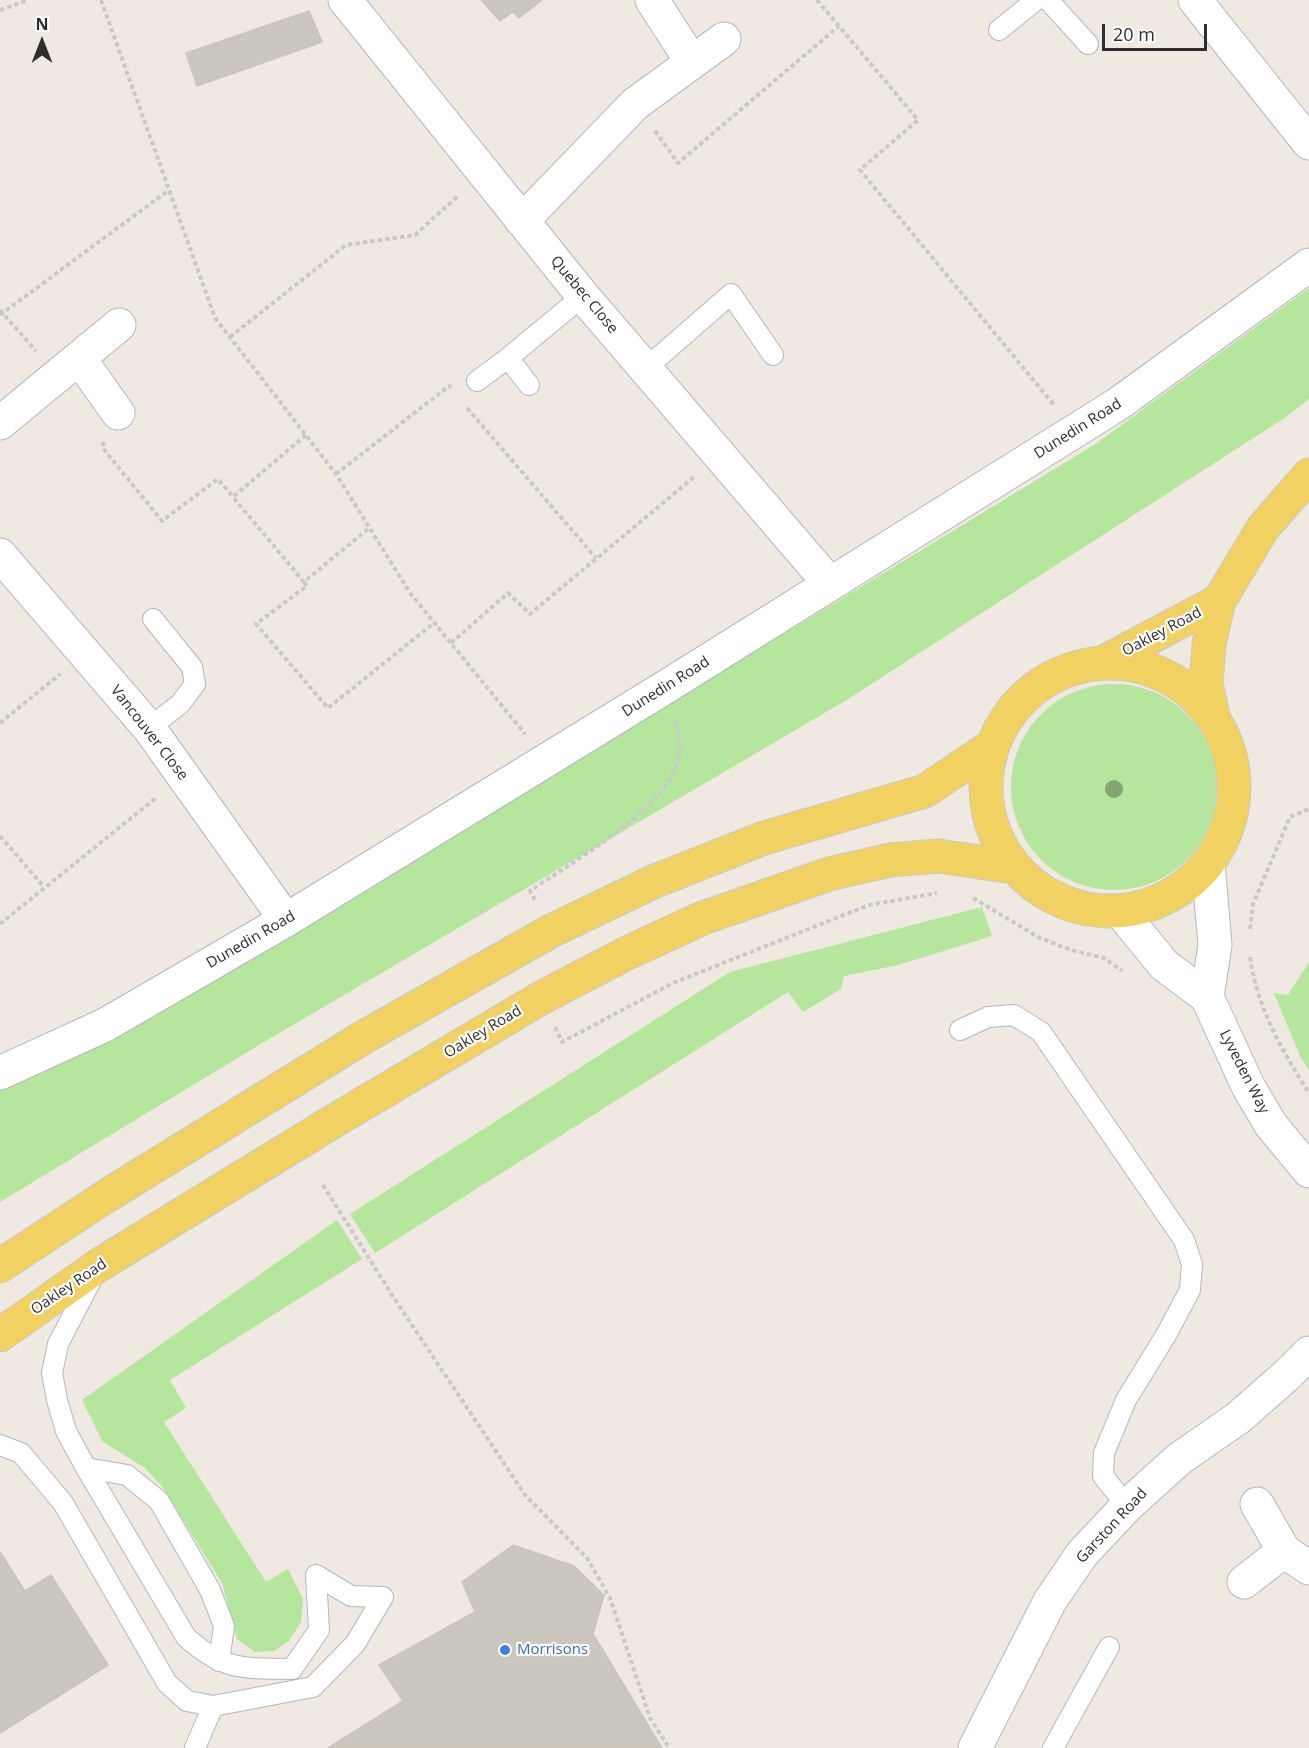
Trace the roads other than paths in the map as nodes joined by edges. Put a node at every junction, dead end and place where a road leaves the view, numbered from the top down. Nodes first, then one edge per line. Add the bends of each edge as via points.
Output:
1 (345, 0) edge
2 (652, 0) edge
3 (1036, 0) edge
4 (1048, 0) edge
5 (1195, 0) edge
6 (999, 30) dead end
7 (724, 39) dead end
8 (1088, 44) dead end
9 (692, 62) junction
10 (1309, 142) edge
11 (522, 221) junction
12 (1309, 265) edge
13 (584, 296) junction
14 (119, 326) dead end
15 (772, 355) dead end
16 (508, 358) junction
17 (68, 367) junction
18 (646, 368) junction
19 (477, 381) dead end
20 (529, 385) dead end
21 (0, 423) edge
22 (112, 425) road end
23 (1309, 476) edge
24 (0, 555) edge
25 (830, 585) junction
26 (1219, 601) junction
27 (153, 619) dead end
28 (1104, 662) junction
29 (1213, 715) junction
30 (149, 728) junction
31 (992, 746) junction
32 (1208, 864) junction
33 (1014, 867) junction
34 (1120, 911) junction
35 (286, 920) junction
36 (1207, 997) junction
37 (960, 1030) dead end
38 (0, 1073) edge
39 (1309, 1171) edge
40 (99, 1265) junction
41 (0, 1266) edge
42 (0, 1335) edge
43 (1309, 1353) edge
44 (0, 1445) edge
45 (86, 1468) junction
46 (1257, 1504) dead end
47 (1127, 1506) junction
48 (1297, 1559) edge
49 (1244, 1582) dead end
50 (1109, 1647) dead end
51 (219, 1661) junction
52 (213, 1706) junction
53 (195, 1748) edge
54 (975, 1748) edge
55 (1053, 1748) edge

1 - 11 street, Quebec Close
2 - 9 street
3 - 6 lane
4 - 8 lane
5 - 10 street
7 - 9 street
9 - 11 street via 635,104
11 - 13 street, Quebec Close
12 - 25 street, Dunedin Road via 1118,404
13 - 16 lane
13 - 18 street, Quebec Close
14 - 17 street
15 - 18 lane via 731,294
16 - 19 lane
16 - 20 lane
17 - 21 street
17 - 22 street
18 - 25 street, Quebec Close
23 - 26 main road, Oakley Road via 1263,528
24 - 30 street, Vancouver Close
25 - 35 street, Dunedin Road
26 - 28 main road, Oakley Road
26 - 29 main road, Oakley Road via 1209,644 1206,684
27 - 30 lane via 192,667 195,684 180,704
28 - 29 main road via 1146,667 1184,685
28 - 31 main road via 1068,669 1035,687 1009,713
29 - 32 main road via 1230,751 1236,790 1228,830
30 - 35 street, Vancouver Close
31 - 33 main road via 985,788 993,830
31 - 41 main road via 925,791 764,838 653,882 551,931 364,1037
32 - 34 main road via 1184,888 1154,904
32 - 36 street via 1215,945
33 - 34 main road via 1044,893 1081,909
33 - 40 main road, Oakley Road via 938,856 890,860 829,874 703,918 541,998
34 - 36 street, Lyveden Way via 1164,965
35 - 38 street, Dunedin Road via 105,1025
36 - 39 street, Lyveden Way via 1248,1086 1272,1125
37 - 47 lane via 988,1017 1014,1015 1041,1032 1184,1240 1192,1264 1190,1290 1126,1400 1104,1453 1103,1476
40 - 42 main road, Oakley Road
40 - 45 lane via 58,1344 52,1373 66,1431
43 - 47 street, Garston Road via 1238,1418 1179,1459
44 - 52 lane via 21,1453 63,1503 167,1683 187,1701
45 - 51 lane via 186,1637
45 - 51 lane via 127,1475 159,1501 210,1590 224,1626
46 - 48 street
47 - 54 street, Garston Road via 1082,1554 1050,1601
48 - 49 street
50 - 55 lane
51 - 52 lane via 243,1668 292,1669 319,1630 316,1575 351,1596 383,1597 355,1644 313,1687
52 - 53 lane

